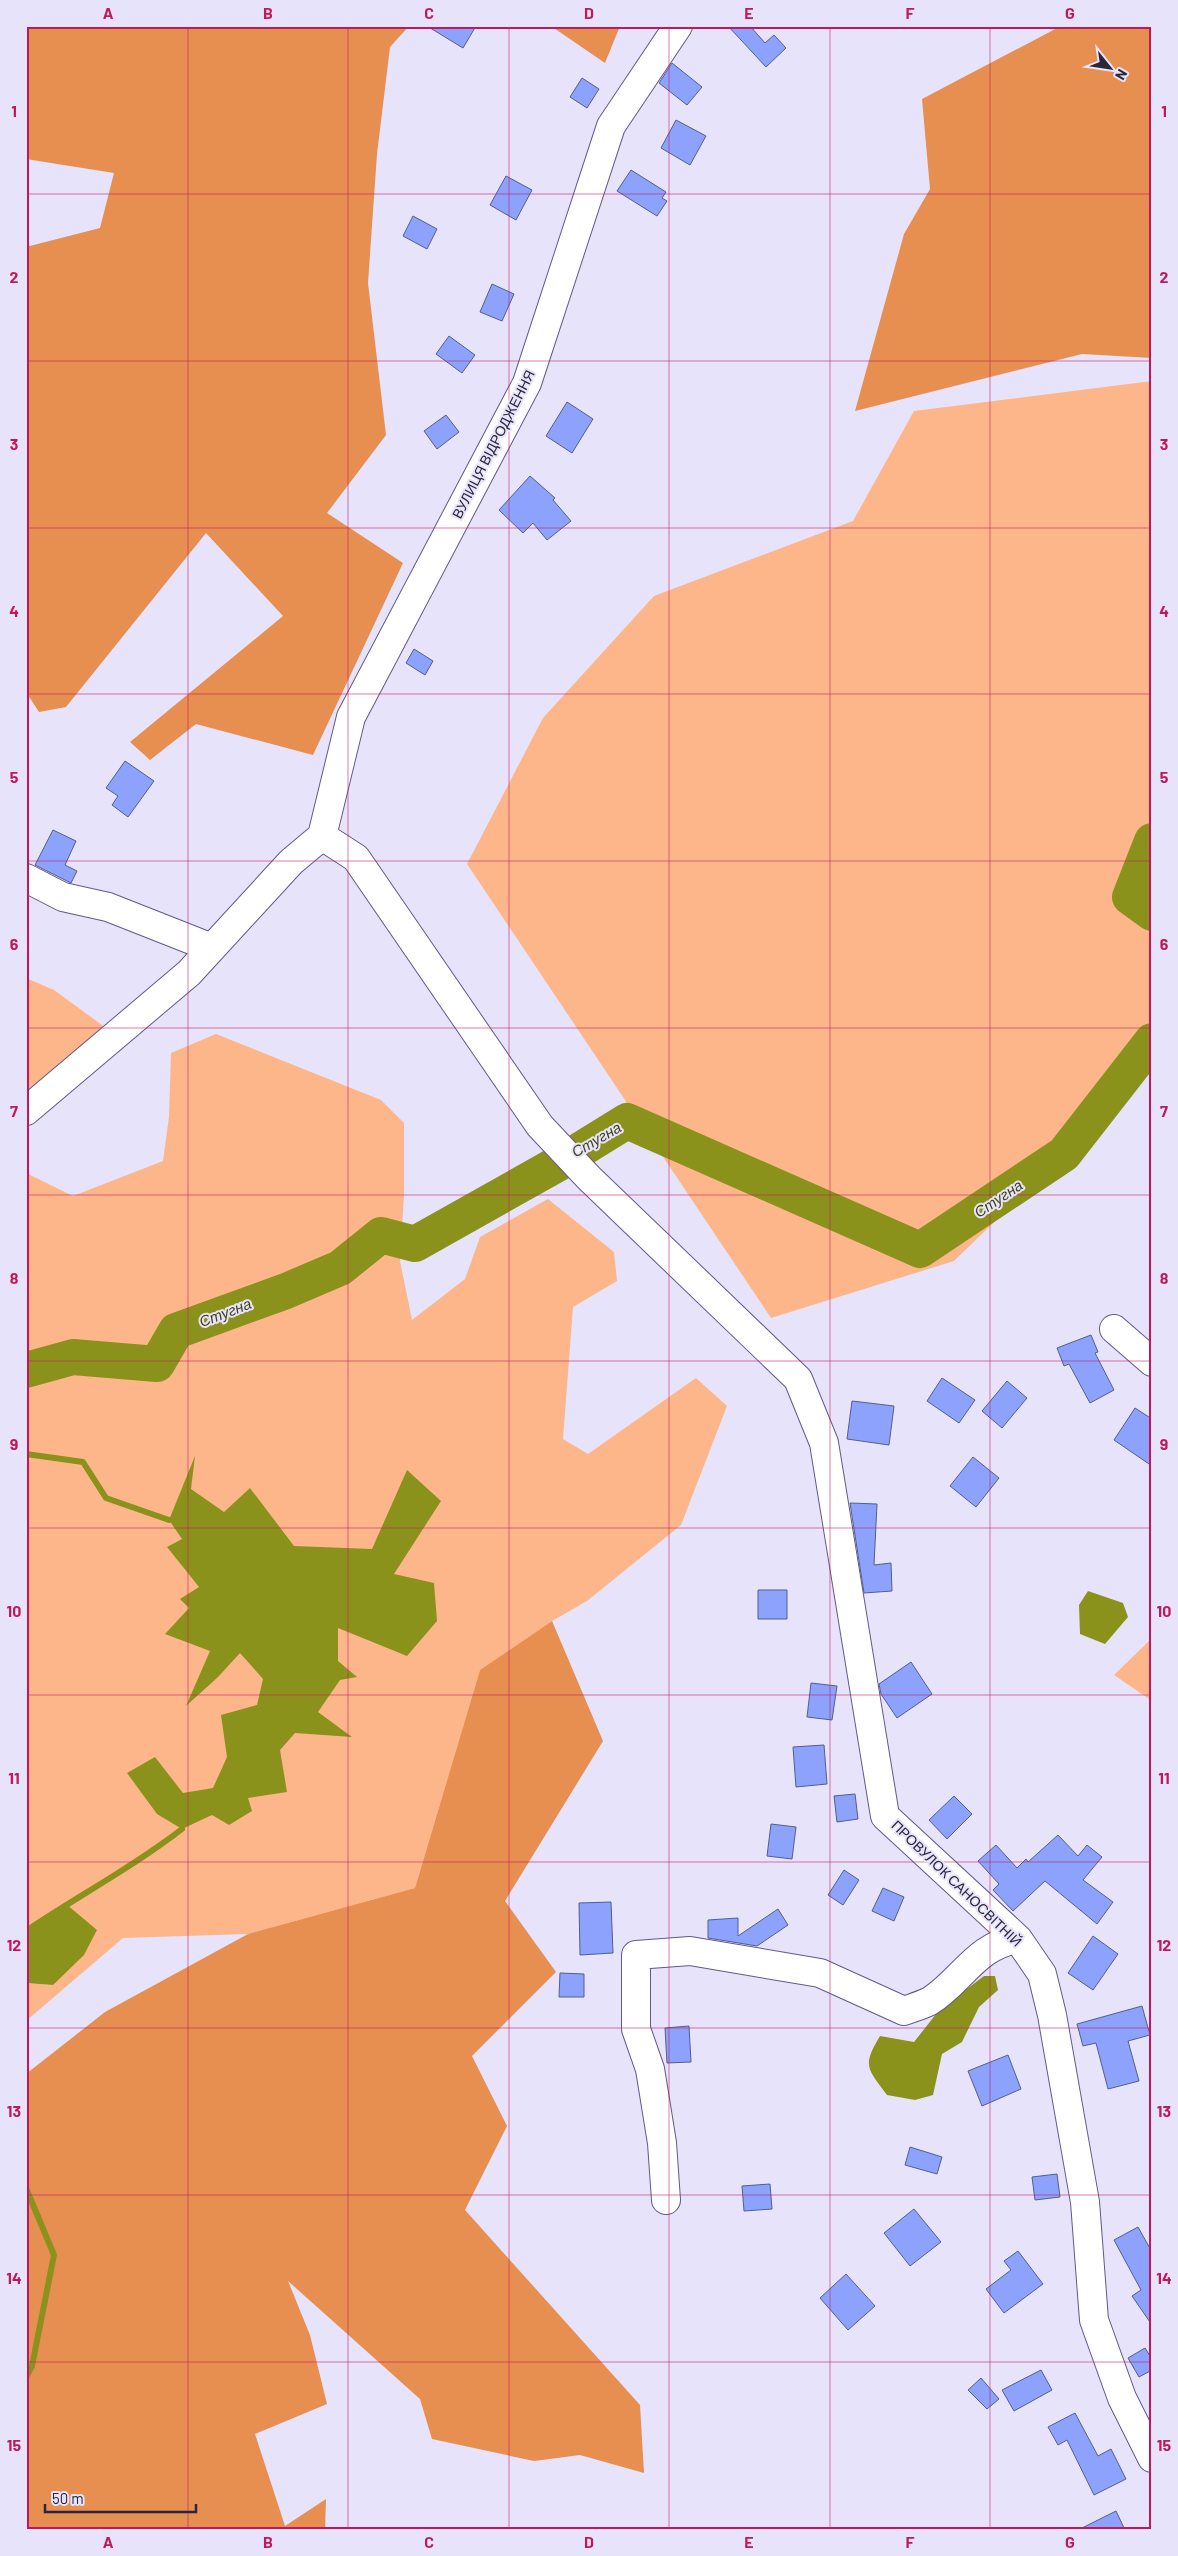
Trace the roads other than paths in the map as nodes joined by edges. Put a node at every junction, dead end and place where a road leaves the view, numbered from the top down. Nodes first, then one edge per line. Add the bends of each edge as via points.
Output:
1 (678, 26) edge
2 (322, 836) junction
3 (26, 878) edge
4 (212, 948) junction
5 (26, 1111) edge
6 (1114, 1329) dead end
7 (1152, 1362) edge
8 (1018, 1939) junction
9 (666, 2200) dead end
10 (1152, 2458) edge

1 - 2 street, ВУЛИЦЯ ВІДРОДЖЕННЯ via 610,126 527,383 351,717
2 - 4 street via 291,862
2 - 8 street, ПРОВУЛОК САНОСВІТНІЙ via 356,858 540,1126 798,1379 824,1443 885,1816
3 - 4 street via 63,897 108,907
4 - 5 street via 189,973
6 - 7 street
8 - 9 street via 1005,1941 981,1954 930,2001 904,2011 820,1973 690,1951 636,1955 636,2028 650,2069 662,2143
8 - 10 street, ПРОВУЛОК САНОСВІТНІЙ via 1042,1974 1052,2015 1085,2202 1094,2320 1122,2398

